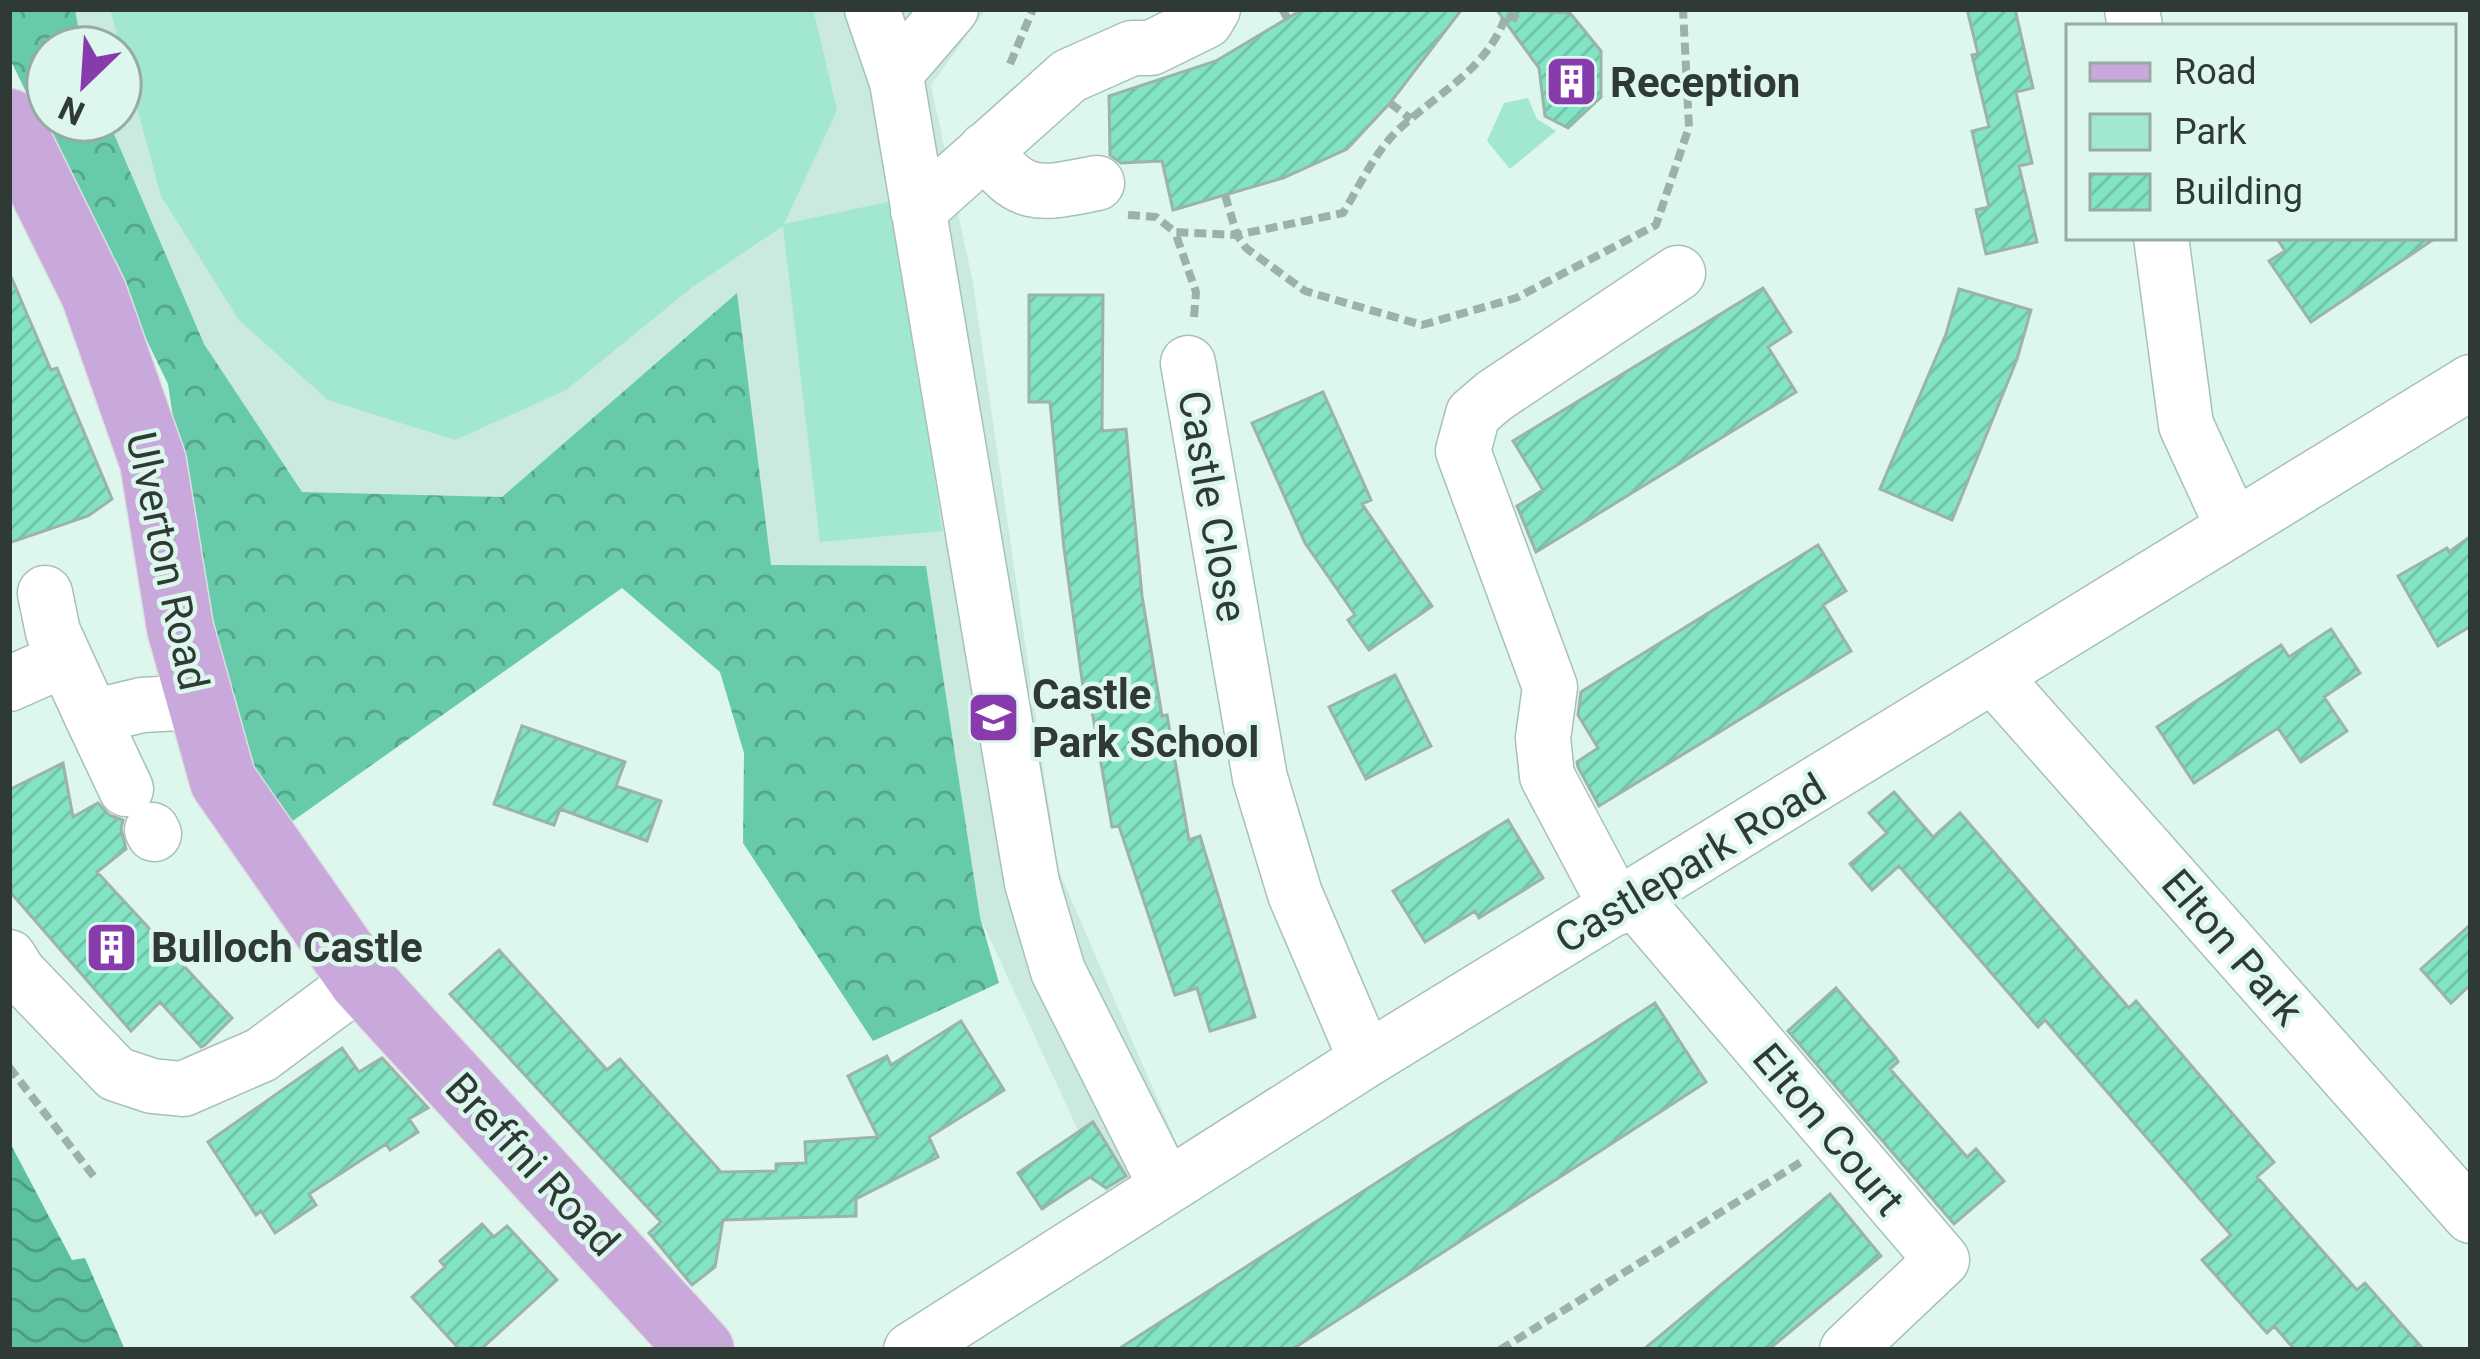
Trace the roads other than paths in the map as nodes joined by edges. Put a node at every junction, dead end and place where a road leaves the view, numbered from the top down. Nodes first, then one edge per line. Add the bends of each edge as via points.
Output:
1 (872, 9) edge
2 (951, 9) edge
3 (1214, 9) edge
4 (1139, 28) edge
5 (896, 74) junction
6 (9, 122) edge
7 (986, 149) junction
8 (1096, 183) dead end
9 (918, 212) junction
10 (2161, 240) edge
11 (1678, 273) dead end
12 (1189, 363) road end
13 (2471, 382) edge
14 (2233, 527) junction
15 (45, 593) dead end
16 (65, 659) junction
17 (1994, 677) junction
18 (9, 684) edge
19 (199, 702) junction
20 (92, 717) junction
21 (144, 818) dead end
22 (1625, 903) junction
23 (9, 957) edge
24 (362, 980) junction
25 (1366, 1060) junction
26 (1166, 1186) junction
27 (2471, 1216) edge
28 (701, 1350) edge
29 (911, 1350) edge
30 (1847, 1350) edge

1 - 5 street
2 - 5 street
3 - 4 street via 1151,48
4 - 7 street
5 - 9 street
6 - 19 main road, Ulverton Road via 94,294 153,462
7 - 8 street via 1022,190
7 - 9 street
9 - 26 street via 1031,884 1058,971
10 - 14 street via 2186,425
11 - 22 street, Elton Court via 1494,396 1473,414 1463,452 1550,687 1547,776
12 - 25 street, Castle Close via 1260,778 1294,894
13 - 14 street, Castlepark Road
14 - 17 street, Castlepark Road
15 - 16 street
16 - 18 street
16 - 20 street
17 - 22 street, Castlepark Road
17 - 27 street, Elton Park
19 - 20 street
19 - 24 main road, Ulverton Road via 223,781
20 - 21 street
22 - 25 street, Castlepark Road
22 - 30 street, Elton Court via 1942,1260
23 - 24 street via 116,1074 183,1089 261,1055
24 - 28 main road, Breffni Road
25 - 26 street, Castlepark Road
26 - 29 street, Castlepark Road

